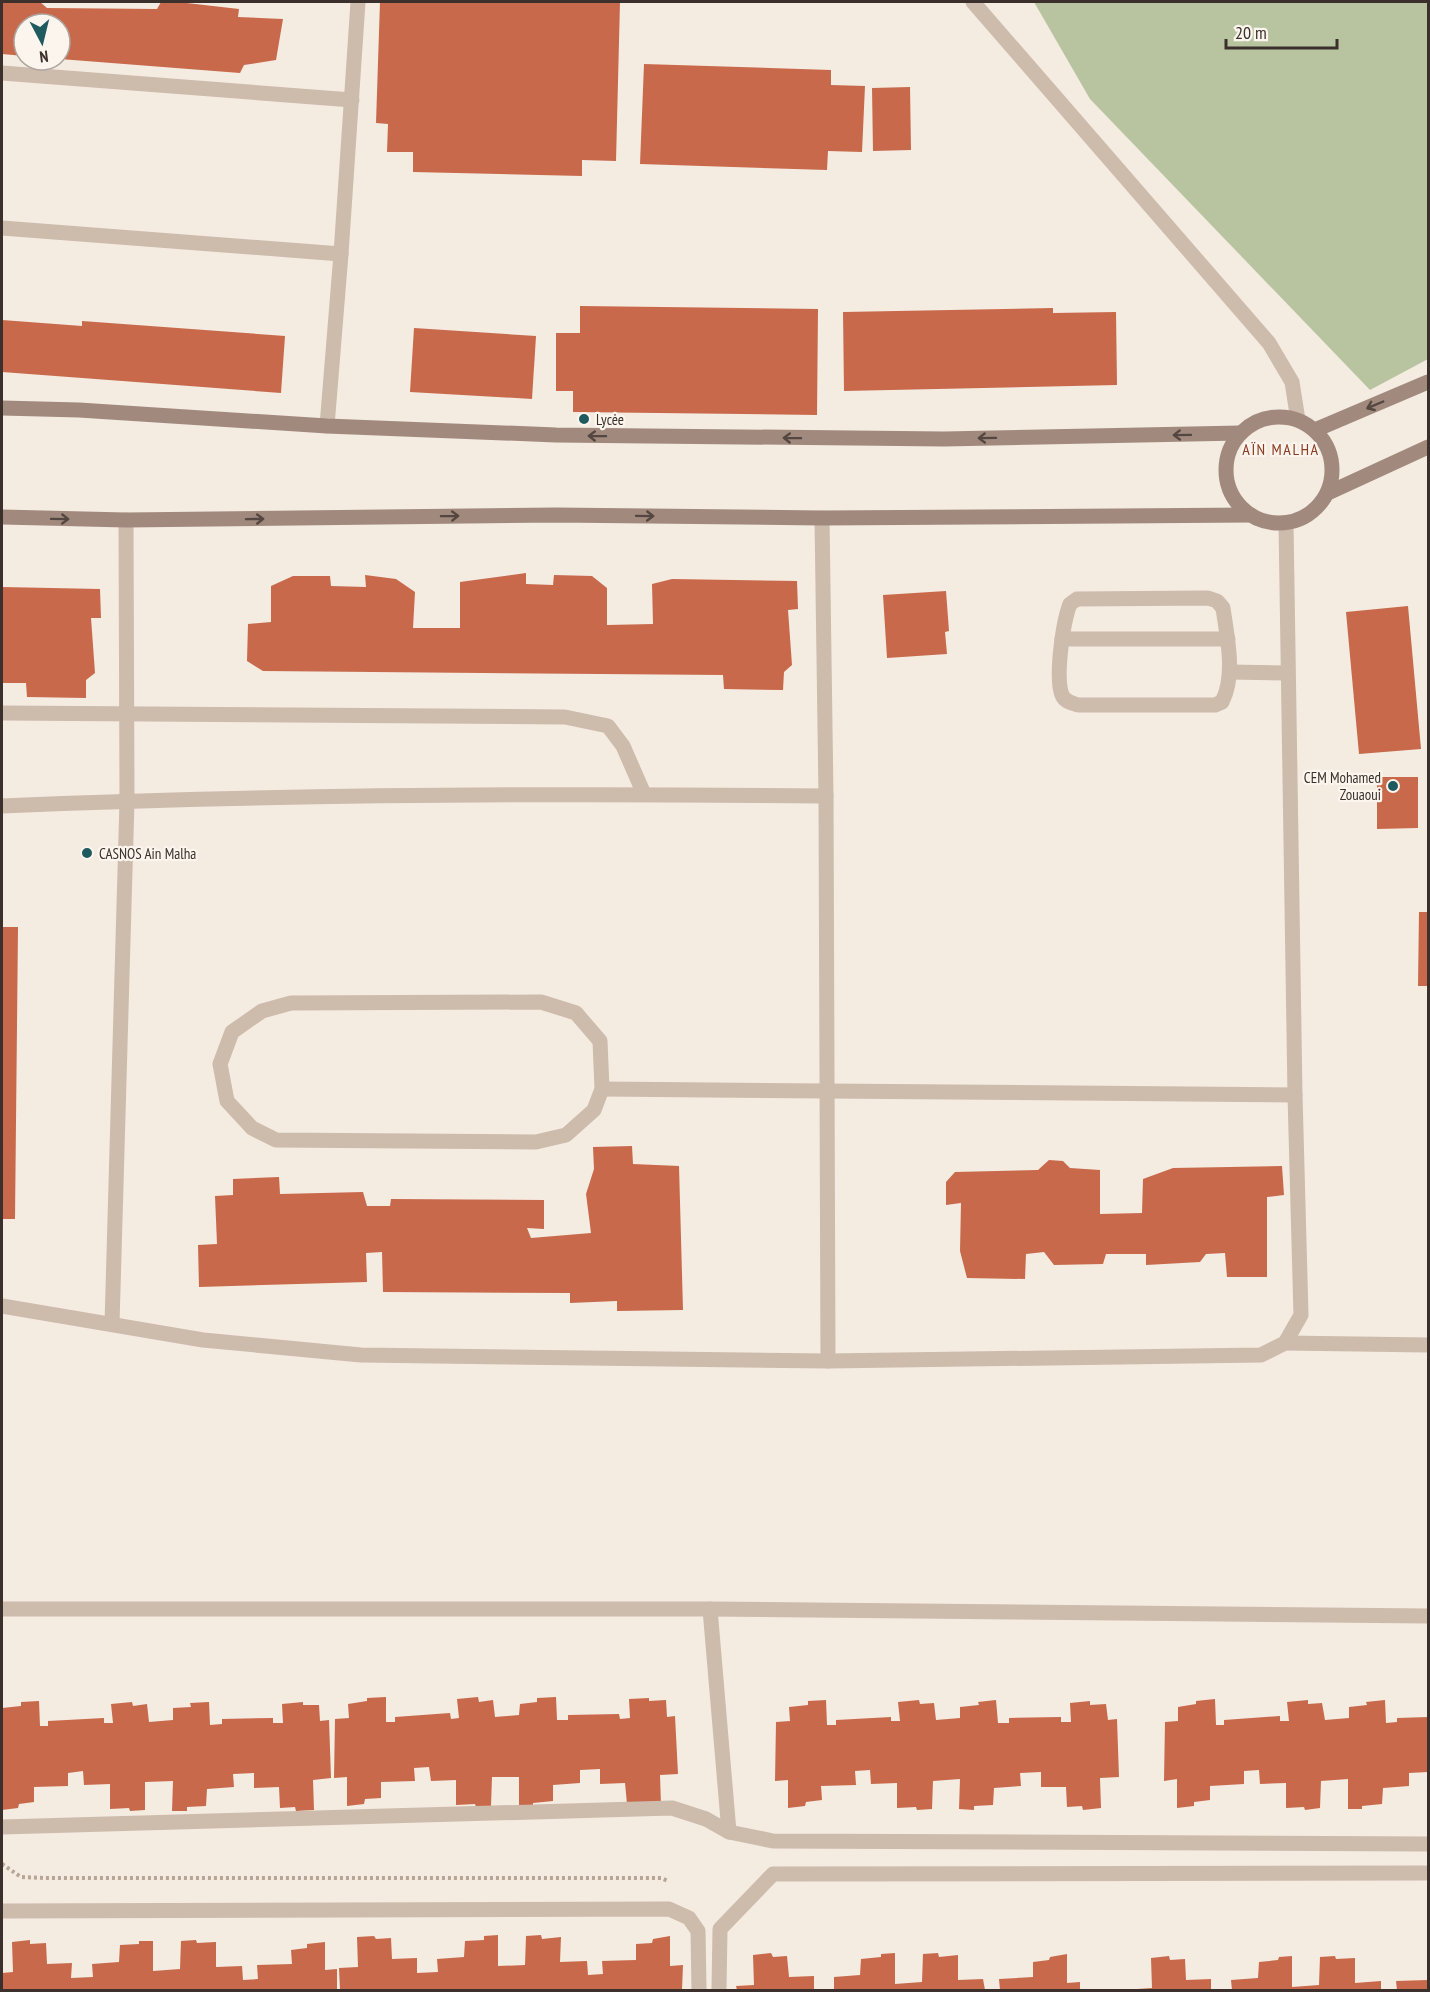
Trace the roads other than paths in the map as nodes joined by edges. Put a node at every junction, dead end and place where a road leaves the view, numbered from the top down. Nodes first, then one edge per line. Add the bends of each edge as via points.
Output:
1 (358, 2) edge
2 (973, 2) edge
3 (2, 74) edge
4 (352, 100) junction
5 (2, 228) edge
6 (341, 254) junction
7 (1428, 382) edge
8 (2, 408) edge
9 (1298, 420) junction
10 (327, 426) junction
11 (1315, 430) junction
12 (1241, 434) junction
13 (1428, 447) edge
14 (1328, 493) junction
15 (1251, 515) junction
16 (2, 518) edge
17 (822, 518) junction
18 (126, 520) junction
19 (1286, 523) junction
20 (1062, 639) junction
21 (1228, 639) junction
22 (1230, 672) junction
23 (1287, 673) junction
24 (2, 713) edge
25 (127, 713) junction
26 (644, 794) junction
27 (826, 796) junction
28 (127, 801) junction
29 (2, 806) edge
30 (602, 1089) junction
31 (827, 1090) junction
32 (1294, 1095) junction
33 (2, 1306) edge
34 (112, 1324) junction
35 (1285, 1343) junction
36 (1428, 1345) edge
37 (828, 1361) junction
38 (2, 1609) edge
39 (710, 1609) junction
40 (1428, 1616) edge
41 (2, 1827) edge
42 (729, 1832) junction
43 (1428, 1844) edge
44 (1428, 1873) edge
45 (2, 1911) edge
46 (699, 1990) edge
47 (719, 1990) edge

1 - 4 street
2 - 9 street via 1269,344 1292,382
3 - 4 street
4 - 6 street
5 - 6 street
6 - 10 street
7 -> 11 main road
8 - 10 main road
9 - 11 main road
9 - 12 main road via 1278,417 1258,422
12 -> 10 main road via 944,439 556,435
11 - 14 main road via 1332,460 1333,477
12 - 15 main road via 1232,446 1226,477 1230,492
13 - 14 main road
14 - 19 main road via 1303,518
15 - 17 main road
15 - 19 main road
16 -> 18 main road
18 -> 17 main road via 556,515
17 - 27 street
18 - 25 street
19 - 23 street
20 - 21 street
20 - 21 street via 1070,604 1077,599 1208,598 1223,608
20 - 22 street via 1062,696 1078,705 1215,705 1226,695
21 - 22 street
22 - 23 street
23 - 32 street
24 - 25 street
25 - 26 street via 565,717 608,726 623,746
25 - 28 street
26 - 27 street
26 - 28 street
27 - 31 street
28 - 29 street
28 - 34 street
30 - 30 street via 600,1041 576,1013 541,1002 291,1003 262,1011 232,1032 220,1064 227,1101 252,1128 276,1140 536,1142 566,1134 594,1110
30 - 31 street
31 - 32 street
31 - 37 street
32 - 35 street via 1301,1316
33 - 34 street
34 - 37 street via 203,1340 361,1355
35 - 36 street
35 - 37 street via 1261,1355
38 - 39 street
39 - 40 street
39 - 42 street
41 - 42 street via 672,1808
42 - 43 street via 773,1841
44 - 47 street via 773,1874 720,1929
45 - 46 street via 669,1909 689,1918 698,1931

